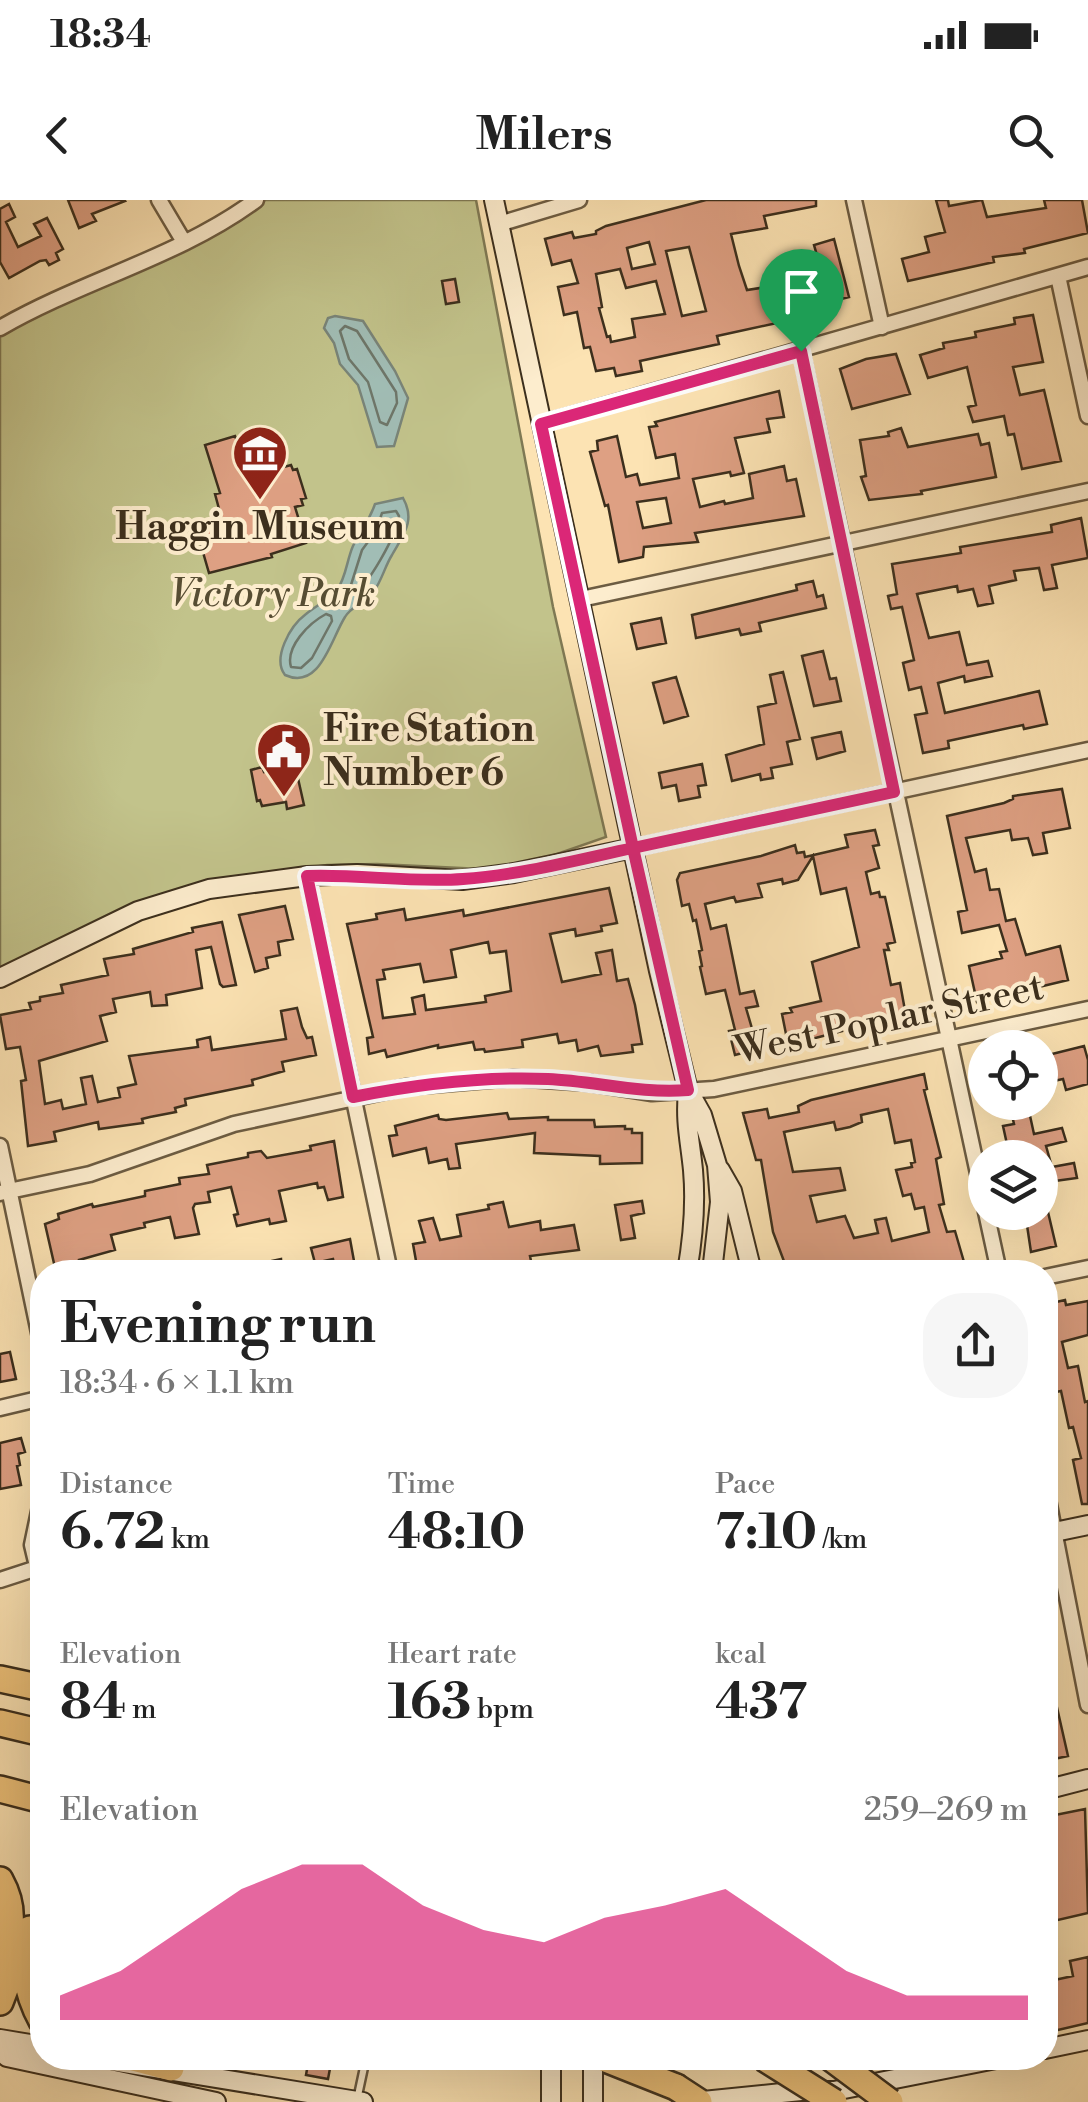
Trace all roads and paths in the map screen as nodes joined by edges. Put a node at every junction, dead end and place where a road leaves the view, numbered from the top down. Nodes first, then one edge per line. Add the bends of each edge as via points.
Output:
1 (159, 200) edge
2 (256, 200) edge
3 (494, 200) edge
4 (579, 200) edge
5 (854, 200) edge
6 (499, 224) junction
7 (184, 242) junction
8 (1088, 267) edge
9 (1058, 276) junction
10 (882, 327) junction
11 (0, 328) edge
12 (801, 351) junction
13 (1088, 416) edge
14 (541, 424) junction
15 (1088, 491) edge
16 (841, 544) junction
17 (581, 600) junction
18 (1088, 750) edge
19 (894, 792) junction
20 (633, 848) junction
21 (307, 876) junction
22 (0, 978) edge
23 (1088, 1009) edge
24 (949, 1038) junction
25 (688, 1090) junction
26 (353, 1097) junction
27 (971, 1140) edge
28 (0, 1146) edge
29 (717, 1165) junction
30 (5, 1192) edge
31 (990, 1230) edge
32 (387, 1260) edge
33 (689, 1260) edge
34 (713, 1260) edge
35 (749, 1260) edge
36 (997, 1260) edge
37 (1088, 1268) edge
38 (1058, 1275) edge
39 (30, 1297) edge
40 (30, 1401) edge
41 (0, 1408) edge
42 (1088, 1525) edge
43 (1058, 1531) edge
44 (1058, 1569) edge
45 (30, 1572) edge
46 (0, 1580) edge
47 (0, 1679) edge
48 (30, 1685) edge
49 (1088, 1706) edge
50 (0, 1723) edge
51 (30, 1730) edge
52 (1088, 1780) edge
53 (1058, 1787) edge
54 (0, 1789) edge
55 (30, 1797) edge
56 (0, 1880) edge
57 (30, 1934) edge
58 (30, 1948) edge
59 (0, 1956) edge
60 (30, 1995) edge
61 (0, 2002) edge
62 (0, 2039) edge
63 (1088, 2040) edge
64 (30, 2044) edge
65 (1058, 2046) edge
66 (0, 2051) edge
67 (30, 2061) edge
68 (70, 2070) edge
69 (181, 2070) edge
70 (364, 2070) edge
71 (551, 2070) edge
72 (593, 2070) edge
73 (630, 2070) edge
74 (647, 2070) edge
75 (786, 2070) edge
76 (846, 2070) edge
77 (901, 2070) edge
78 (938, 2070) edge
79 (902, 2077) junction
80 (233, 2080) junction
81 (834, 2096) edge
82 (690, 2097) edge
83 (206, 2100) edge
84 (360, 2102) edge
85 (551, 2102) edge
86 (593, 2102) edge
87 (817, 2102) edge
88 (890, 2102) edge

1 - 7 street
2 - 7 street
3 - 6 main road
4 - 6 street
5 - 10 street
6 - 14 main road
7 - 11 street
8 - 9 street
9 - 10 street
9 - 13 street
10 - 12 street
12 - 14 street
12 - 16 street
14 - 17 main road
15 - 16 street
16 - 17 street
16 - 19 street
17 - 20 main road
18 - 19 street
19 - 20 street
19 - 24 street
20 - 21 main road via 462,880
20 - 25 main road
21 - 22 main road via 209,889 138,911
21 - 26 street
23 - 24 street, West Poplar Street
24 - 25 street, West Poplar Street
24 - 27 street
25 - 26 street, West Poplar Street via 652,1093 513,1078
25 - 29 main road
25 - 33 main road via 694,1223
26 - 30 street, West Poplar Street via 234,1124 90,1174
26 - 32 street
28 - 30 street
29 - 34 main road
29 - 35 main road via 732,1191
30 - 39 street
31 - 36 street
37 - 38 street
40 - 41 street
42 - 43 main road
44 - 49 street
45 - 46 street
47 - 48 highway
50 - 51 highway
52 - 53 main road
54 - 55 highway
56 - 59 highway via 11,1916
57 - 61 highway
58 - 60 highway via 24,1973
62 - 64 main road
63 - 65 main road
66 - 67 main road
68 - 83 main road
69 - 80 main road
70 - 84 lane
71 - 85 main road
72 - 86 main road
73 - 82 highway
74 - 82 highway
75 - 81 highway, bridge
76 - 88 highway, bridge
77 - 79 lane
78 - 79 main road
79 - 81 main road
80 - 83 main road
80 - 84 main road
81 - 82 main road via 801,2090
81 - 87 main road

